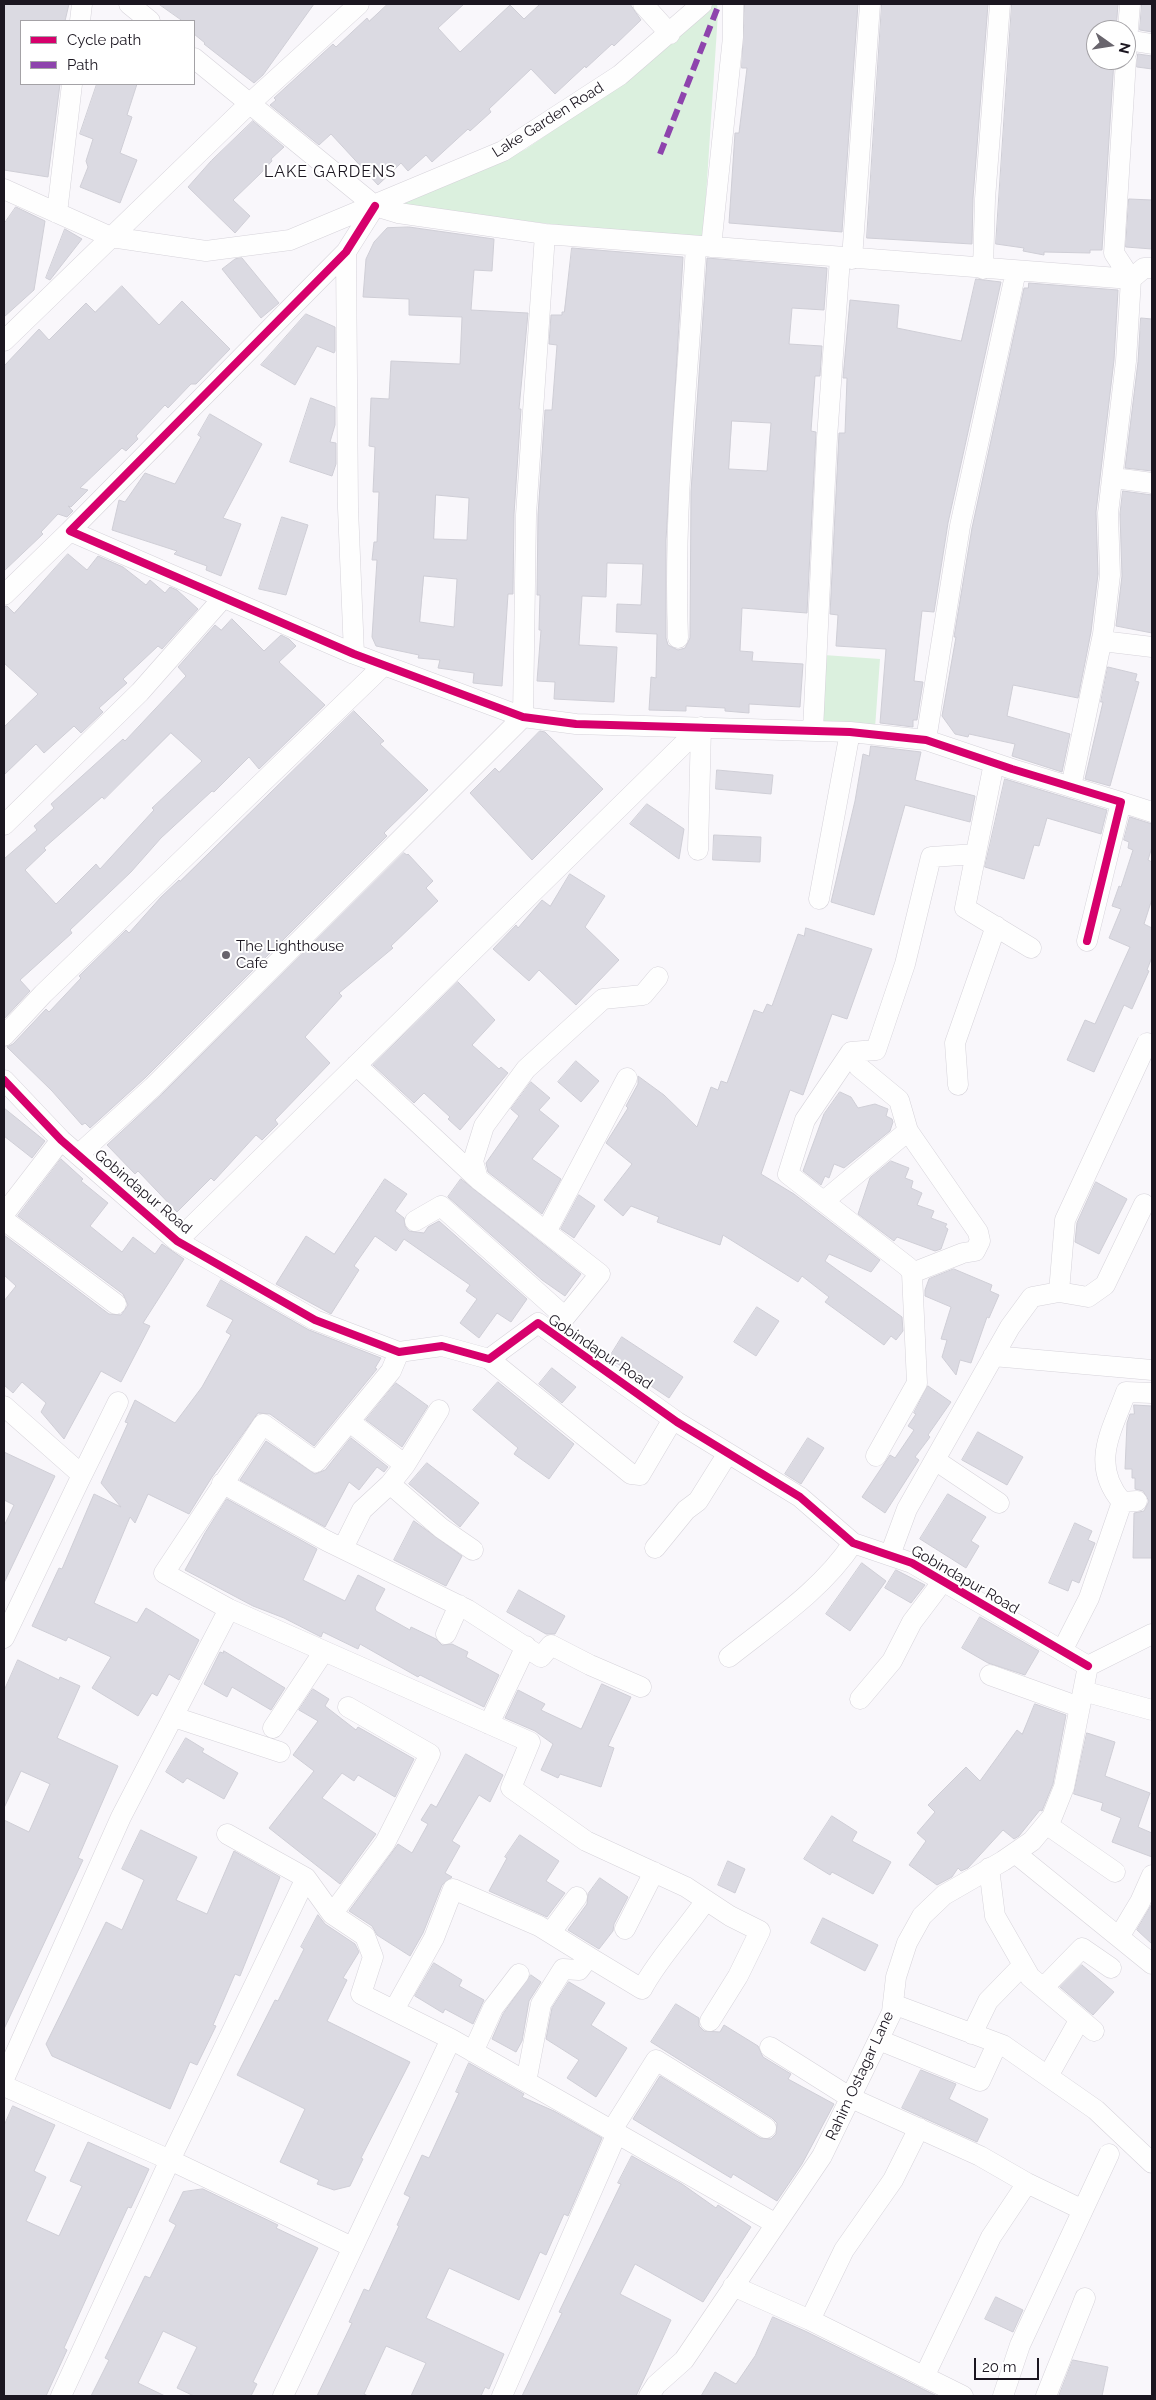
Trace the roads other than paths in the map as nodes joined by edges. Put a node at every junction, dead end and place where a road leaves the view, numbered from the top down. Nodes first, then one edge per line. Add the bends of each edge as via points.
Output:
1 (82, 4) edge
2 (129, 4) edge
3 (359, 4) edge
4 (643, 4) edge
5 (702, 4) edge
6 (733, 4) edge
7 (870, 4) edge
8 (1000, 4) edge
9 (1130, 4) edge
10 (80, 20) edge
11 (149, 20) edge
12 (1129, 20) edge
13 (670, 34) junction
14 (1152, 44) edge
15 (1136, 46) edge
16 (195, 59) edge
17 (1125, 70) edge
18 (72, 85) edge
19 (248, 105) junction
20 (4, 189) edge
21 (375, 206) junction
22 (57, 213) junction
23 (545, 234) junction
24 (111, 237) junction
25 (703, 246) junction
26 (346, 252) junction
27 (846, 259) junction
28 (1152, 268) edge
29 (983, 269) junction
30 (1016, 271) junction
31 (1131, 280) junction
32 (4, 340) edge
33 (1114, 478) junction
34 (1152, 483) edge
35 (70, 531) junction
36 (4, 595) edge
37 (224, 598) junction
38 (678, 638) dead end
39 (1102, 640) junction
40 (1152, 647) edge
41 (354, 654) junction
42 (383, 666) junction
43 (523, 717) junction
44 (701, 727) junction
45 (813, 730) junction
46 (850, 732) junction
47 (926, 740) junction
48 (994, 763) junction
49 (1071, 787) junction
50 (1121, 802) junction
51 (1152, 812) edge
52 (4, 825) edge
53 (698, 850) dead end
54 (976, 854) junction
55 (819, 898) dead end
56 (996, 926) junction
57 (1087, 941) dead end
58 (1031, 948) dead end
59 (658, 977) dead end
60 (4, 1036) edge
61 (1147, 1043) dead end
62 (851, 1052) junction
63 (356, 1065) junction
64 (627, 1078) dead end
65 (4, 1080) edge
66 (958, 1085) dead end
67 (908, 1131) junction
68 (61, 1140) junction
69 (78, 1155) junction
70 (478, 1179) junction
71 (824, 1201) junction
72 (1144, 1204) dead end
73 (4, 1214) edge
74 (4, 1220) edge
75 (415, 1221) dead end
76 (546, 1232) junction
77 (177, 1241) junction
78 (912, 1273) junction
79 (1059, 1292) junction
80 (116, 1304) dead end
81 (565, 1317) junction
82 (552, 1333) junction
83 (399, 1352) junction
84 (993, 1356) junction
85 (489, 1359) junction
86 (1152, 1370) edge
87 (1152, 1393) edge
88 (118, 1402) dead end
89 (4, 1406) edge
90 (439, 1410) dead end
91 (673, 1419) junction
92 (350, 1422) junction
93 (728, 1453) junction
94 (876, 1456) dead end
95 (935, 1460) junction
96 (405, 1465) junction
97 (82, 1475) junction
98 (222, 1483) junction
99 (390, 1484) junction
100 (999, 1503) dead end
101 (853, 1543) junction
102 (343, 1548) junction
103 (655, 1548) dead end
104 (473, 1550) dead end
105 (890, 1555) junction
106 (943, 1581) junction
107 (459, 1605) junction
108 (229, 1609) junction
109 (446, 1634) dead end
110 (1152, 1634) edge
111 (4, 1638) edge
112 (526, 1646) junction
113 (324, 1651) junction
114 (1062, 1651) junction
115 (729, 1657) dead end
116 (1088, 1666) junction
117 (990, 1675) dead end
118 (641, 1687) dead end
119 (860, 1699) dead end
120 (1081, 1699) junction
121 (348, 1707) dead end
122 (1152, 1710) edge
123 (174, 1716) junction
124 (489, 1724) junction
125 (273, 1728) dead end
126 (280, 1752) dead end
127 (1046, 1824) junction
128 (227, 1834) dead end
129 (1014, 1853) junction
130 (989, 1868) junction
131 (654, 1872) junction
132 (1115, 1872) dead end
133 (1152, 1876) edge
134 (306, 1878) junction
135 (577, 1897) dead end
136 (706, 1900) junction
137 (332, 1914) junction
138 (624, 1930) dead end
139 (551, 1932) junction
140 (1118, 1937) junction
141 (589, 1957) junction
142 (1152, 1964) edge
143 (1023, 1965) junction
144 (1111, 1968) dead end
145 (518, 1974) dead end
146 (1043, 1988) junction
147 (893, 2004) junction
148 (394, 2010) junction
149 (710, 2021) dead end
150 (972, 2034) junction
151 (451, 2039) junction
152 (879, 2040) junction
153 (997, 2044) junction
154 (770, 2047) dead end
155 (473, 2052) junction
156 (1048, 2076) junction
157 (4, 2079) edge
158 (526, 2082) junction
159 (4, 2086) edge
160 (851, 2098) junction
161 (766, 2128) dead end
162 (919, 2128) junction
163 (614, 2132) junction
164 (1109, 2154) dead end
165 (170, 2160) junction
166 (1152, 2163) edge
167 (1027, 2183) junction
168 (1083, 2210) junction
169 (776, 2224) junction
170 (352, 2247) junction
171 (733, 2286) junction
172 (1085, 2298) dead end
173 (810, 2320) junction
174 (924, 2377) junction
175 (658, 2392) edge
176 (61, 2396) edge
177 (283, 2396) edge
178 (502, 2396) edge
179 (963, 2396) edge
180 (1003, 2396) edge
181 (1046, 2396) edge

1 - 10 street
2 - 11 street
3 - 19 street
4 - 13 street
5 - 13 street, Lake Garden Road
6 - 25 street via 733,37
7 - 27 street
8 - 29 street
9 - 12 street
13 - 21 street, Lake Garden Road via 620,75 502,152
14 - 15 street
16 - 19 street
17 - 31 street via 1114,252
18 - 22 street
19 - 21 street
19 - 24 street
20 - 22 street
21 - 23 street via 398,213
21 - 24 street, Lake Garden Road via 290,240 206,251
21 - 26 street
22 - 24 street
23 - 25 street
23 - 43 street via 526,515
24 - 32 street
25 - 27 street
25 - 38 street via 683,443
26 - 35 street
26 - 41 street via 348,508
27 - 29 street
27 - 45 street via 828,438
28 - 31 street via 1144,268
29 - 30 street
30 - 31 street
30 - 47 street via 960,526
31 - 33 street
33 - 34 street
33 - 39 street via 1108,513 1110,575
35 - 36 street
35 - 37 street
37 - 41 street
37 - 52 street via 140,692
39 - 40 street
39 - 49 street
41 - 42 street
42 - 43 street
42 - 60 street via 43,994
43 - 44 street via 576,724
43 - 69 street via 153,1087
44 - 45 street
44 - 53 street
44 - 63 street
45 - 46 street
46 - 47 street
46 - 55 street
47 - 48 street
48 - 49 street
48 - 54 street
49 - 50 street
50 - 51 street
50 - 57 street
54 - 56 street via 965,908
54 - 62 street via 931,858 905,964 876,1050
56 - 58 street
56 - 66 street via 955,1043
59 - 70 street via 643,995 603,999 526,1069 484,1126 473,1161
61 - 79 street via 1065,1220
62 - 67 street via 859,1066 899,1100
62 - 71 street via 805,1120 788,1174
63 - 70 street
63 - 77 street
64 - 76 street
65 - 68 street, Gobindapur Road
67 - 71 street
67 - 78 street via 978,1232 980,1241 975,1252 963,1253
68 - 69 street, Gobindapur Road
68 - 73 street
69 - 77 street, Gobindapur Road
70 - 76 street
71 - 78 street
72 - 79 street via 1106,1285 1088,1297
74 - 80 street
75 - 81 street via 441,1206
76 - 81 street via 600,1274
77 - 83 street, Gobindapur Road via 315,1320
78 - 94 street via 918,1383
79 - 84 street via 1032,1297
81 - 82 street
82 - 85 street, Gobindapur Road via 538,1323
82 - 91 street, Gobindapur Road
83 - 85 street, Gobindapur Road via 442,1346
83 - 92 street via 391,1371
84 - 86 street
84 - 95 street
85 - 91 street via 631,1474 640,1475
87 - 114 street via 1126,1392 1104,1453 1110,1488 1130,1502 1089,1598
88 - 97 street
89 - 97 street
90 - 96 street
91 - 93 street, Gobindapur Road
92 - 96 street
92 - 98 street via 316,1462 263,1424
93 - 101 street, Gobindapur Road via 800,1497
93 - 103 street via 698,1501 686,1510
95 - 100 street
95 - 105 street via 907,1509
96 - 99 street
97 - 111 street
98 - 102 street
98 - 108 street via 164,1573
99 - 102 street via 362,1510
99 - 104 street via 441,1528
101 - 105 street, Gobindapur Road
101 - 115 street via 842,1560 809,1594
102 - 107 street
105 - 106 street, Gobindapur Road via 912,1563
106 - 114 street, Gobindapur Road
106 - 119 street via 912,1622 892,1661
107 - 109 street
107 - 112 street
108 - 113 street
108 - 123 street
110 - 116 street
112 - 118 street via 541,1656 551,1644 590,1666
112 - 124 street
113 - 124 street
113 - 125 street
114 - 116 street, Gobindapur Road
116 - 120 street, Rahim Ostagar Lane
117 - 120 street
120 - 122 street
120 - 127 street, Rahim Ostagar Lane via 1064,1787
121 - 137 street via 430,1754 385,1843
123 - 126 street
123 - 157 street via 121,1817
124 - 131 street via 530,1742 511,1788 586,1841
127 - 129 street, Rahim Ostagar Lane via 1032,1841
127 - 132 street
128 - 134 street
129 - 130 street, Rahim Ostagar Lane
129 - 140 street
130 - 143 street via 995,1916
130 - 147 street, Rahim Ostagar Lane via 944,1895 922,1916 907,1943 896,1978
131 - 136 street
131 - 138 street
133 - 140 street
134 - 137 street
134 - 165 street
135 - 139 street
136 - 141 street via 642,1988
136 - 149 street via 760,1931 738,1976
137 - 148 street via 365,1936 372,1957 361,1994
139 - 141 street
139 - 148 street via 453,1889 434,1938
140 - 142 street
141 - 158 street via 579,1970 563,1969 541,2004
143 - 146 street via 1030,1977
143 - 150 street via 988,2001
144 - 146 street via 1082,1948
145 - 155 street via 493,2008
146 - 156 street via 1087,2025
147 - 150 street
147 - 152 street, Rahim Ostagar Lane
148 - 151 street
150 - 153 street
151 - 155 street
151 - 170 street
152 - 153 street via 980,2081
152 - 160 street, Rahim Ostagar Lane
153 - 156 street
154 - 160 street
155 - 158 street
156 - 166 street via 1096,2110
158 - 163 street
159 - 165 street
160 - 162 street
160 - 169 street, Rahim Ostagar Lane via 822,2156
161 - 163 street via 656,2060
162 - 167 street via 980,2156
162 - 173 street via 893,2180 844,2250
163 - 169 street
163 - 178 street
164 - 168 street
165 - 170 street
165 - 176 street
167 - 168 street
167 - 174 street via 991,2237
168 - 180 street via 1020,2345
169 - 171 street, Rahim Ostagar Lane
170 - 177 street
171 - 173 street
171 - 175 street, Rahim Ostagar Lane via 684,2360
172 - 181 street
173 - 174 street
174 - 179 street

